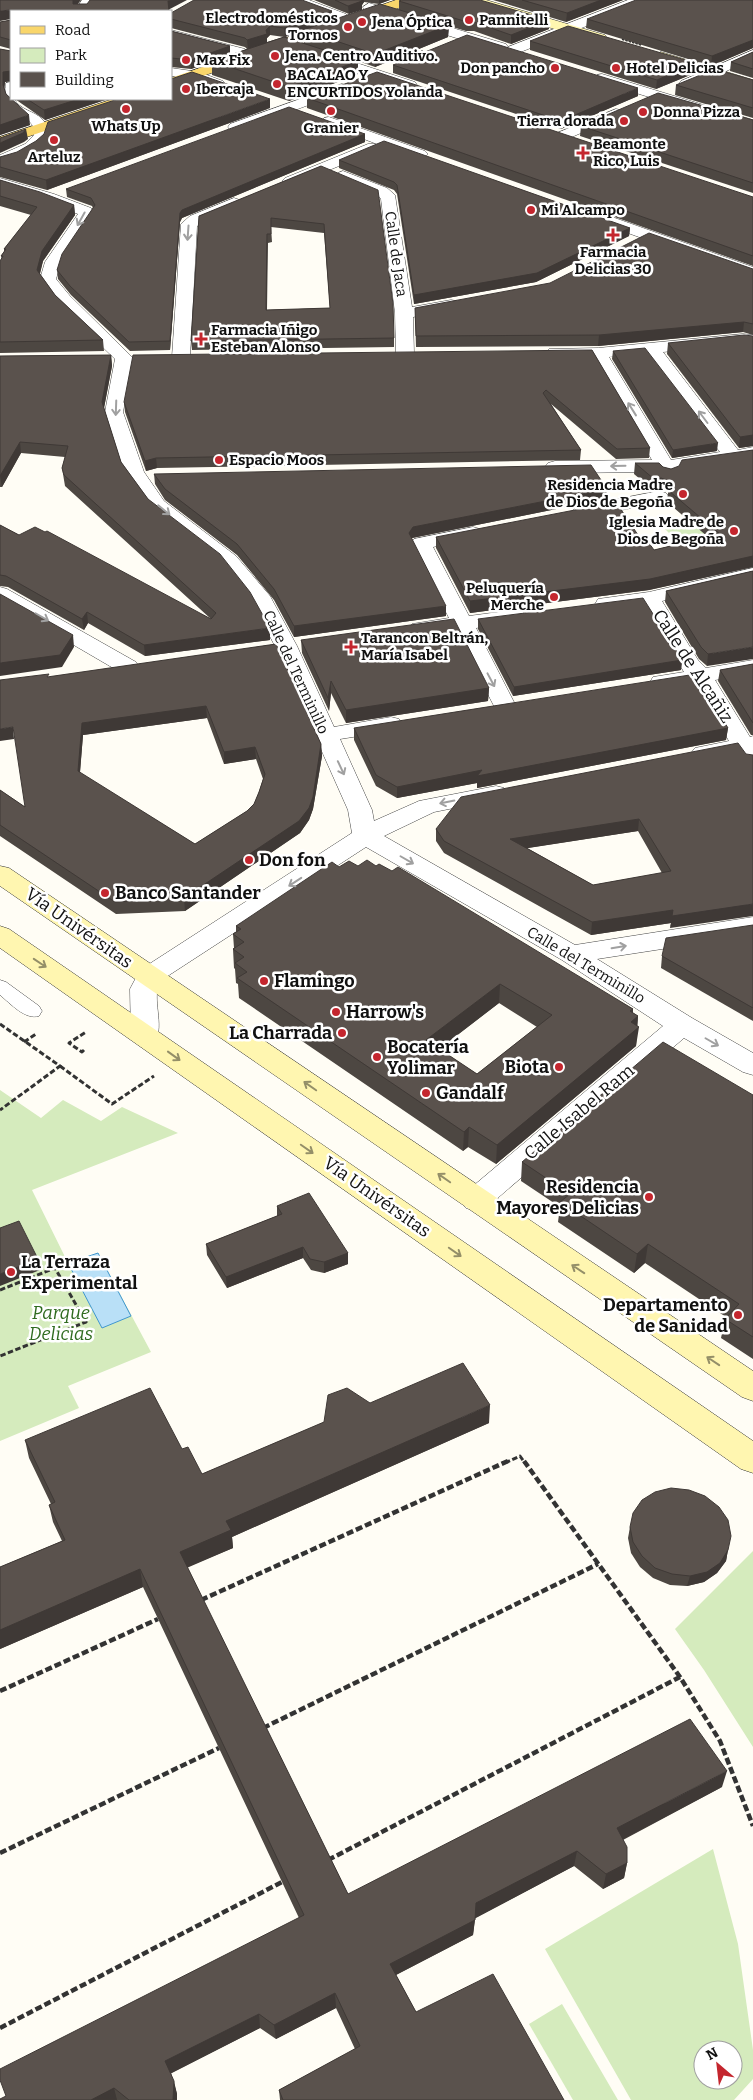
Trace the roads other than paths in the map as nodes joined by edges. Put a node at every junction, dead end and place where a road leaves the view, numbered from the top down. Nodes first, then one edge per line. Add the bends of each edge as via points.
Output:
1 (297, 0) edge
2 (408, 0) edge
3 (472, 0) edge
4 (640, 0) edge
5 (380, 6) edge
6 (341, 17) junction
7 (568, 28) junction
8 (172, 34) edge
9 (469, 36) junction
10 (608, 41) edge
11 (280, 42) junction
12 (442, 46) edge
13 (513, 50) junction
14 (240, 52) junction
15 (646, 52) edge
16 (753, 54) edge
17 (531, 56) edge
18 (391, 66) edge
19 (713, 72) junction
20 (375, 73) junction
21 (585, 73) edge
22 (194, 75) junction
23 (173, 76) edge
24 (753, 84) edge
25 (227, 87) edge
26 (10, 88) edge
27 (424, 90) edge
28 (658, 96) junction
29 (102, 100) edge
30 (123, 100) edge
31 (271, 102) edge
32 (39, 125) junction
33 (753, 125) edge
34 (226, 130) edge
35 (0, 134) edge
36 (385, 141) junction
37 (0, 142) edge
38 (580, 142) edge
39 (432, 158) edge
40 (0, 161) edge
41 (322, 168) junction
42 (0, 183) edge
43 (277, 186) edge
44 (67, 190) edge
45 (48, 197) junction
46 (250, 197) edge
47 (582, 212) edge
48 (648, 235) junction
49 (631, 244) edge
50 (753, 273) edge
51 (468, 302) edge
52 (404, 313) junction
53 (753, 340) edge
54 (651, 349) junction
55 (540, 353) edge
56 (598, 353) junction
57 (387, 354) edge
58 (405, 354) junction
59 (425, 354) edge
60 (161, 357) edge
61 (181, 357) junction
62 (200, 357) edge
63 (95, 358) edge
64 (127, 358) junction
65 (753, 452) edge
66 (733, 456) junction
67 (536, 468) edge
68 (668, 469) junction
69 (659, 497) edge
70 (564, 516) edge
71 (488, 530) edge
72 (753, 574) edge
73 (0, 593) edge
74 (649, 598) junction
75 (590, 606) edge
76 (530, 614) edge
77 (461, 624) junction
78 (403, 631) edge
79 (753, 667) edge
80 (92, 672) edge
81 (701, 676) junction
82 (639, 685) edge
83 (505, 706) edge
84 (412, 721) edge
85 (326, 735) junction
86 (750, 749) edge
87 (677, 758) edge
88 (514, 789) edge
89 (365, 836) junction
90 (0, 874) edge
91 (753, 926) edge
92 (0, 935) edge
93 (571, 954) junction
94 (149, 976) junction
95 (0, 986) edge
96 (33, 1011) dead end
97 (682, 1025) junction
98 (145, 1035) junction
99 (753, 1065) edge
100 (476, 1200) junction
101 (753, 1388) edge
102 (753, 1459) edge

1 - 6 street
2 - 5 main road
3 - 7 main road
4 - 7 street
5 - 6 main road
5 - 9 street
5 - 11 main road
6 - 11 main road
7 - 10 main road
7 - 13 street
8 - 14 street
9 - 12 street
9 - 13 street
11 - 14 main road
11 - 20 street
11 - 22 main road
13 - 17 street
14 - 23 main road
15 - 19 main road
16 - 19 street
18 - 20 street
19 - 24 main road
19 - 28 street
20 - 27 street
20 - 34 street
21 - 28 street
22 - 23 street
22 - 25 street
26 - 32 street via 6,96 8,102
28 - 33 street
28 - 38 street via 557,134
29 - 32 main road
30 - 32 main road
31 - 36 street
32 - 35 main road
32 - 37 main road
32 - 40 street via 38,142
36 - 39 street
36 - 41 street
41 - 43 street
41 - 52 street, Calle de Jaca via 387,195
42 - 45 street
44 - 45 street
45 -> 64 street via 83,209 86,214 53,262 48,280 54,290
46 -> 61 street via 189,224
47 - 48 street
48 - 49 street
48 - 50 street
51 - 52 street
52 - 58 street, Calle de Jaca
53 - 54 street
54 - 56 street
66 -> 54 street
55 - 56 street
68 -> 56 street
57 - 58 street
58 - 59 street
60 - 61 street
61 - 62 street
63 - 64 street
64 -> 85 street, Calle del Terminillo via 114,412 158,505 237,568 262,601
65 - 66 street
66 - 68 street
68 -> 67 street
69 - 70 street
71 - 77 street via 421,543
72 - 74 street
73 -> 80 street via 137,666
74 - 75 street
74 - 81 street, Calle de Alcañiz via 689,664
76 - 77 street
77 - 78 street
77 -> 83 street
79 - 81 street
81 - 82 street
81 - 86 street, Calle de Alcañiz
84 - 85 street
85 -> 89 street, Calle del Terminillo via 360,810
86 - 87 street
88 -> 89 street via 428,806
89 -> 93 street, Calle del Terminillo
89 -> 94 street
90 - 94 main road, Vía Univérsitas
93 -> 91 street
92 -> 98 main road, Vía Univérsitas
93 - 97 street, Calle del Terminillo
94 - 98 street via 143,989
100 -> 94 main road, Vía Univérsitas
95 - 96 lane
97 -> 99 street, Calle del Terminillo
97 - 100 street, Calle Isabel Ram
98 -> 102 main road, Vía Univérsitas
101 -> 100 main road, Vía Univérsitas

